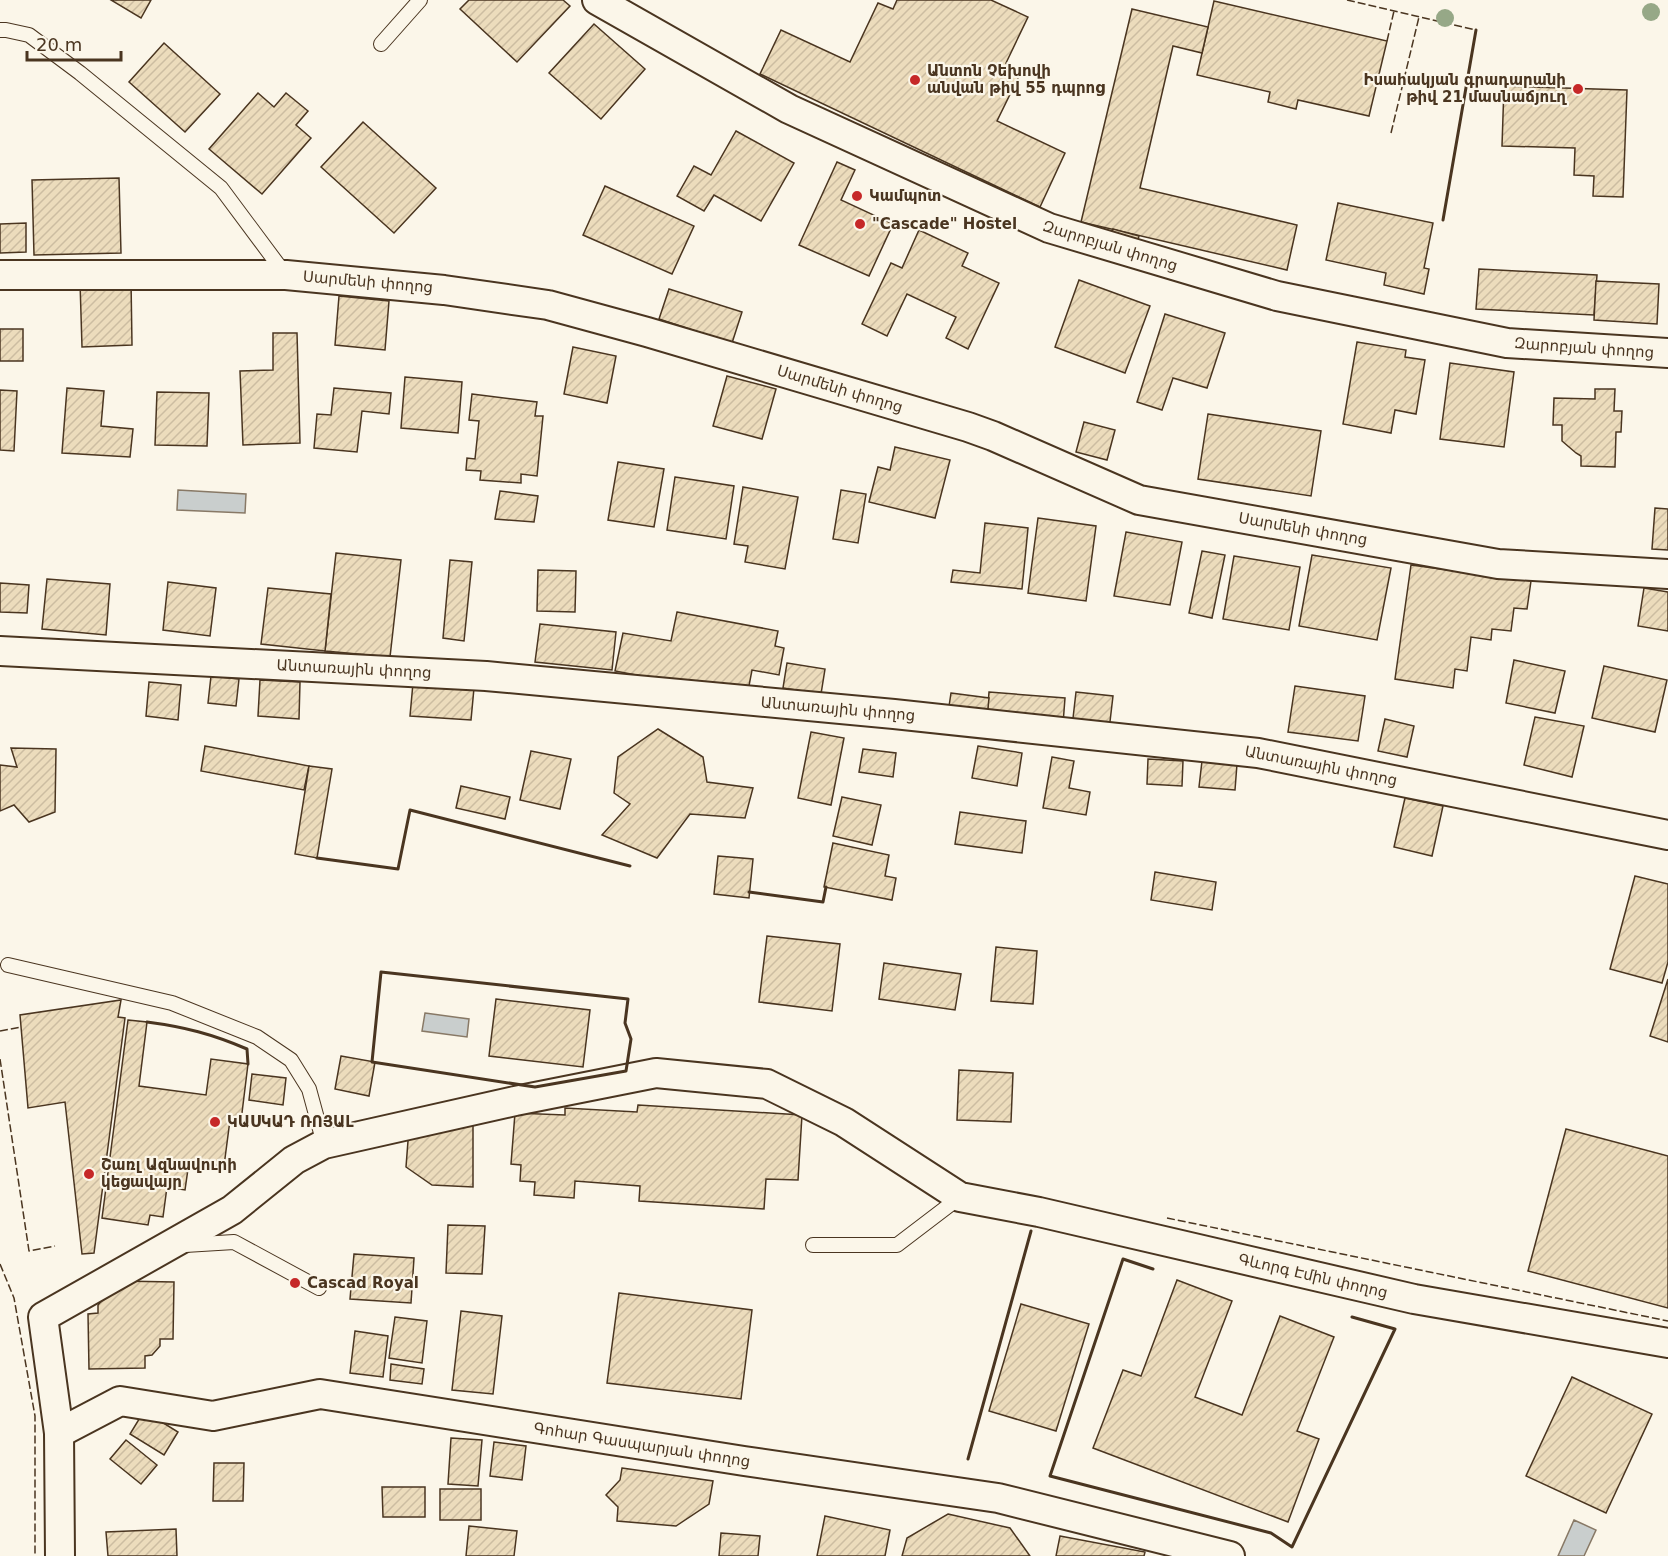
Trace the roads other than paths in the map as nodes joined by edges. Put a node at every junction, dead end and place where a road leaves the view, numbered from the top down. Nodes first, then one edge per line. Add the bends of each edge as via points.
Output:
1 (420, 0) edge
2 (597, 0) edge
3 (0, 30) edge
4 (381, 44) dead end
5 (0, 275) edge
6 (286, 275) junction
7 (1668, 353) edge
8 (1668, 574) edge
9 (0, 651) edge
10 (1668, 836) edge
11 (8, 965) dead end
12 (324, 1144) junction
13 (960, 1197) junction
14 (813, 1245) dead end
15 (162, 1250) junction
16 (319, 1288) dead end
17 (1668, 1343) edge
18 (59, 1433) junction
19 (60, 1556) edge
20 (1230, 1556) edge

1 - 4 lane
2 - 7 street, Զարոբյան փողոց via 789,109 1049,228 1277,296 1507,343
3 - 6 lane via 29,35 221,188
5 - 6 street, Սարմենի փողոց
6 - 8 street, Սարմենի փողոց via 444,290 548,305 968,427 1139,500 1498,564
9 - 10 street, Անտառային փողոց via 486,676 1258,753
11 - 12 lane via 172,1003 257,1037 291,1060 309,1089
12 - 13 street via 656,1073 767,1084 844,1122
12 - 15 street via 294,1160 232,1210
13 - 14 lane via 897,1245
13 - 17 street, Գևորգ Էմին փողոց via 1414,1299
15 - 16 lane via 234,1242
15 - 18 street via 43,1317
18 - 19 street
18 - 20 street, Գոհար Գասպարյան փողոց via 120,1401 213,1416 320,1394 998,1498

